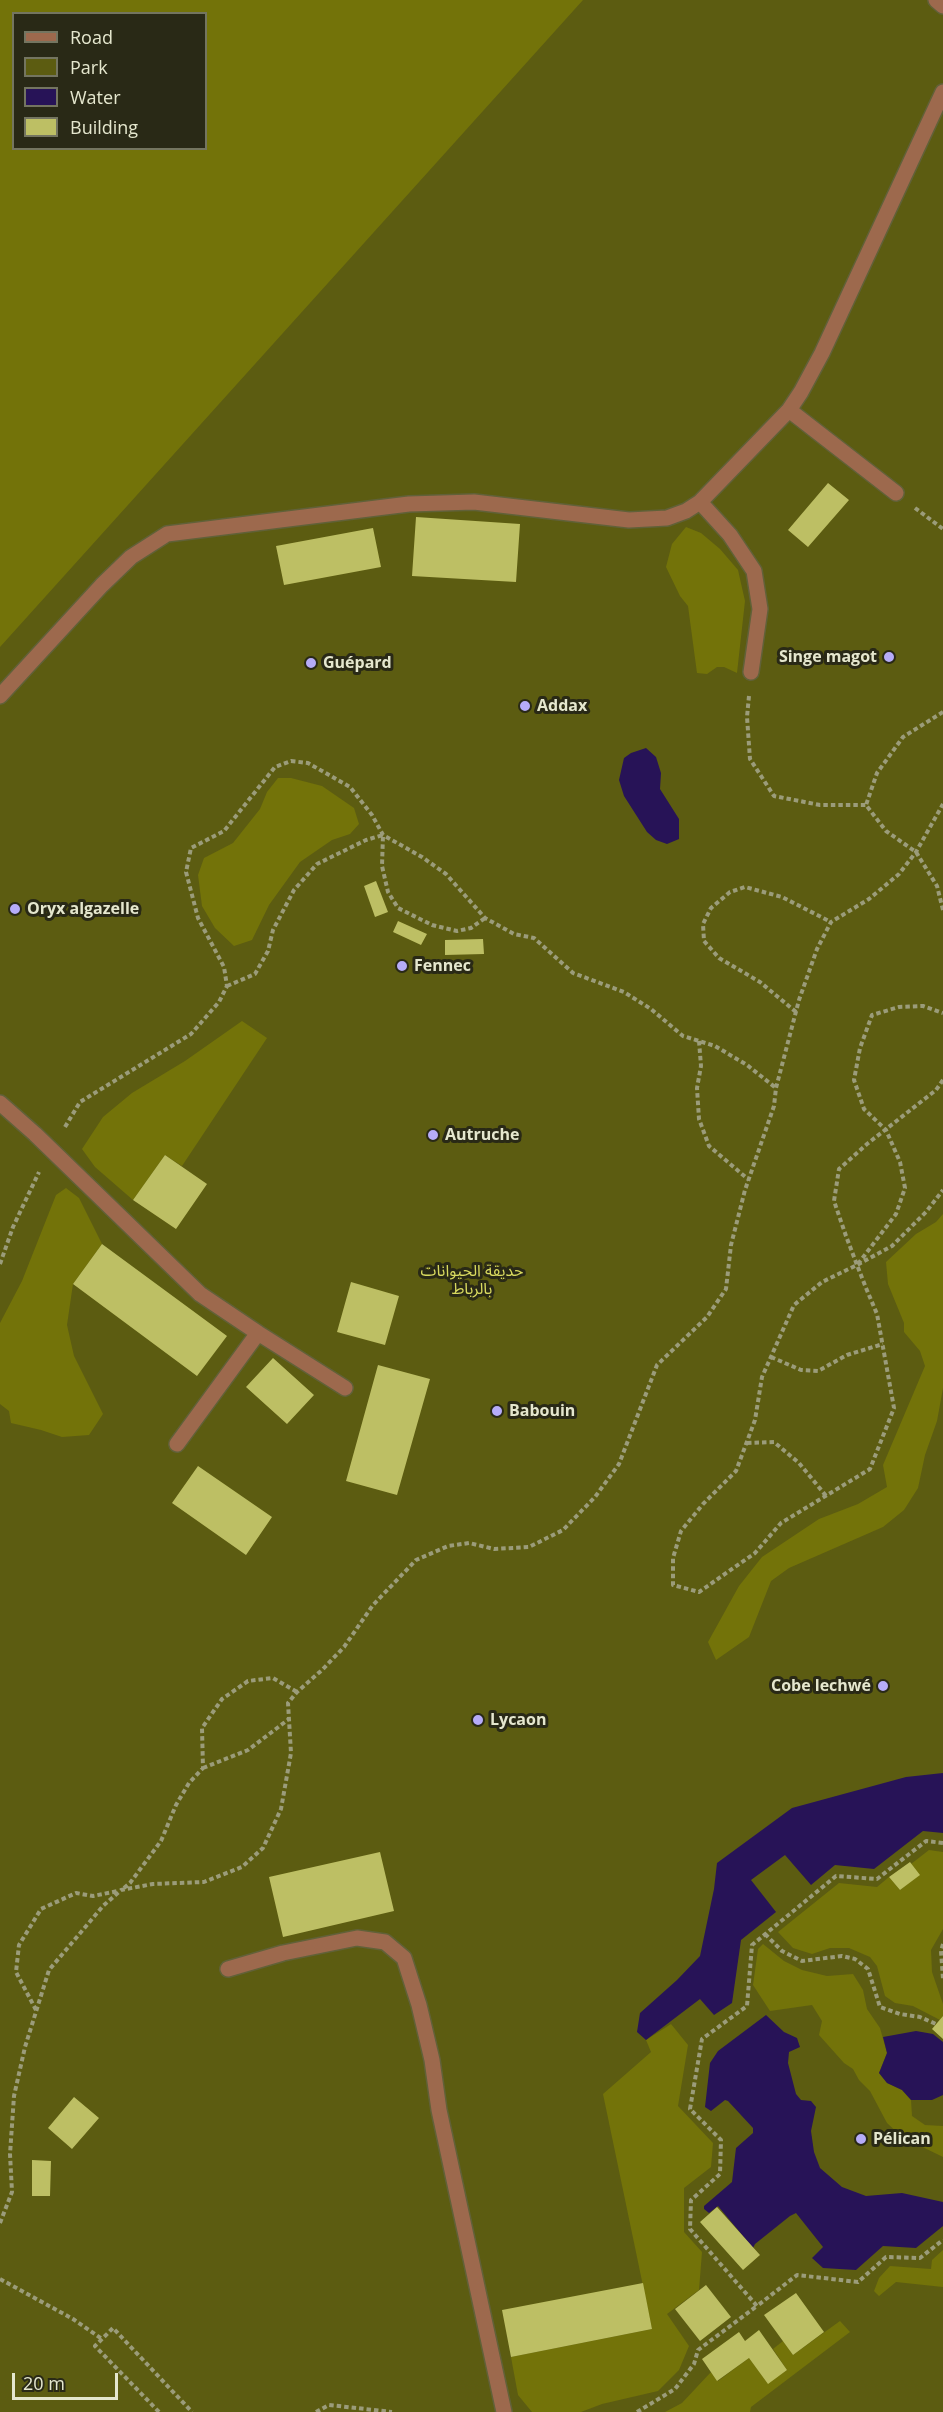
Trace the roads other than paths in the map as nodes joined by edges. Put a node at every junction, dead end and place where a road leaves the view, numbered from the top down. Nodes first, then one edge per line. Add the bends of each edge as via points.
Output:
1 (936, 0) edge
2 (943, 6) edge
3 (943, 92) edge
4 (789, 410) junction
5 (896, 493) road end
6 (700, 502) junction
7 (751, 672) road end
8 (0, 696) edge
9 (0, 1103) edge
10 (258, 1333) junction
11 (345, 1388) dead end
12 (177, 1444) dead end
13 (228, 1969) dead end
14 (504, 2412) edge

1 - 2 lane
3 - 4 lane via 822,353
4 - 5 lane
4 - 6 lane
6 - 7 lane via 730,535 754,571 760,609
6 - 8 lane via 676,515 650,520 474,502 409,504 167,534 131,557 102,585
9 - 10 lane via 200,1294
10 - 11 lane
10 - 12 lane
13 - 14 lane via 357,1938 385,1942 404,1959 429,2049

